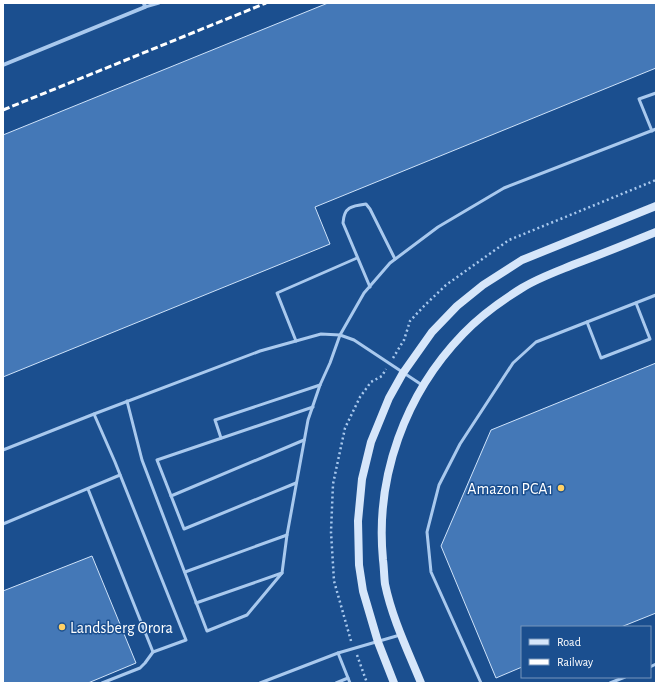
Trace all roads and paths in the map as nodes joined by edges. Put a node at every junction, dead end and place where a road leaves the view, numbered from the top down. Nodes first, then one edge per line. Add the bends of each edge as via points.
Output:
1 (159, 3) edge
2 (145, 5) edge
3 (3, 65) edge
4 (656, 93) edge
5 (656, 129) edge
6 (652, 131) junction
7 (656, 206) edge
8 (656, 232) edge
9 (357, 258) junction
10 (395, 259) junction
11 (370, 287) junction
12 (656, 295) edge
13 (636, 303) junction
14 (587, 322) junction
15 (340, 335) junction
16 (296, 341) junction
17 (404, 373) junction
18 (320, 385) junction
19 (423, 386) junction
20 (127, 401) junction
21 (313, 407) junction
22 (94, 414) junction
23 (221, 438) junction
24 (304, 440) junction
25 (3, 450) edge
26 (120, 474) junction
27 (296, 483) junction
28 (88, 489) junction
29 (171, 496) junction
30 (3, 524) edge
31 (287, 535) junction
32 (185, 572) junction
33 (282, 573) junction
34 (196, 603) junction
35 (402, 634) junction
36 (378, 642) junction
37 (153, 652) junction
38 (338, 653) junction
39 (348, 678) junction
40 (622, 678) edge
41 (102, 683) edge
42 (260, 683) edge
43 (336, 683) edge
44 (350, 683) edge
45 (394, 683) edge
46 (421, 683) edge
47 (481, 683) edge
48 (610, 683) edge

1 - 2 lane
2 - 3 street
4 - 6 lane via 639,99
5 - 6 lane
6 - 10 lane via 504,188 438,227
7 - 17 main road via 522,260 483,285 457,306 432,332
8 - 19 main road via 560,270 518,290 463,333
9 - 10 lane via 343,223 344,214 350,207 366,204
9 - 11 lane
9 - 16 lane via 277,293
10 - 11 lane
11 - 15 lane
12 - 13 lane
13 - 14 lane
13 - 14 lane via 650,339 601,358
14 - 47 lane via 536,342 513,363 460,444 438,486 427,532 431,572
15 - 16 lane via 321,334
15 - 17 lane via 354,340
15 - 18 lane
16 - 20 lane via 260,351
17 - 19 lane
17 - 36 main road via 389,398 371,442 362,479 358,521 359,565 363,591
18 - 21 lane
18 - 23 lane via 215,420
19 - 35 main road via 400,431 388,472 382,507 381,542 385,584
20 - 22 lane
20 - 32 lane via 142,460
21 - 23 lane
21 - 24 lane
22 - 25 lane
22 - 26 lane
23 - 29 lane via 157,460
24 - 27 lane
24 - 29 lane
26 - 28 lane
26 - 37 lane via 186,640
27 - 29 lane via 184,529
27 - 31 lane
28 - 30 lane
28 - 37 lane
31 - 32 lane
31 - 33 lane
32 - 34 lane
33 - 34 lane
33 - 34 lane via 247,615 207,631
35 - 36 lane
35 - 46 main road
36 - 38 lane
36 - 45 main road
37 - 41 lane via 140,668
38 - 39 lane
38 - 42 lane
39 - 43 lane
39 - 44 lane
40 - 48 lane

